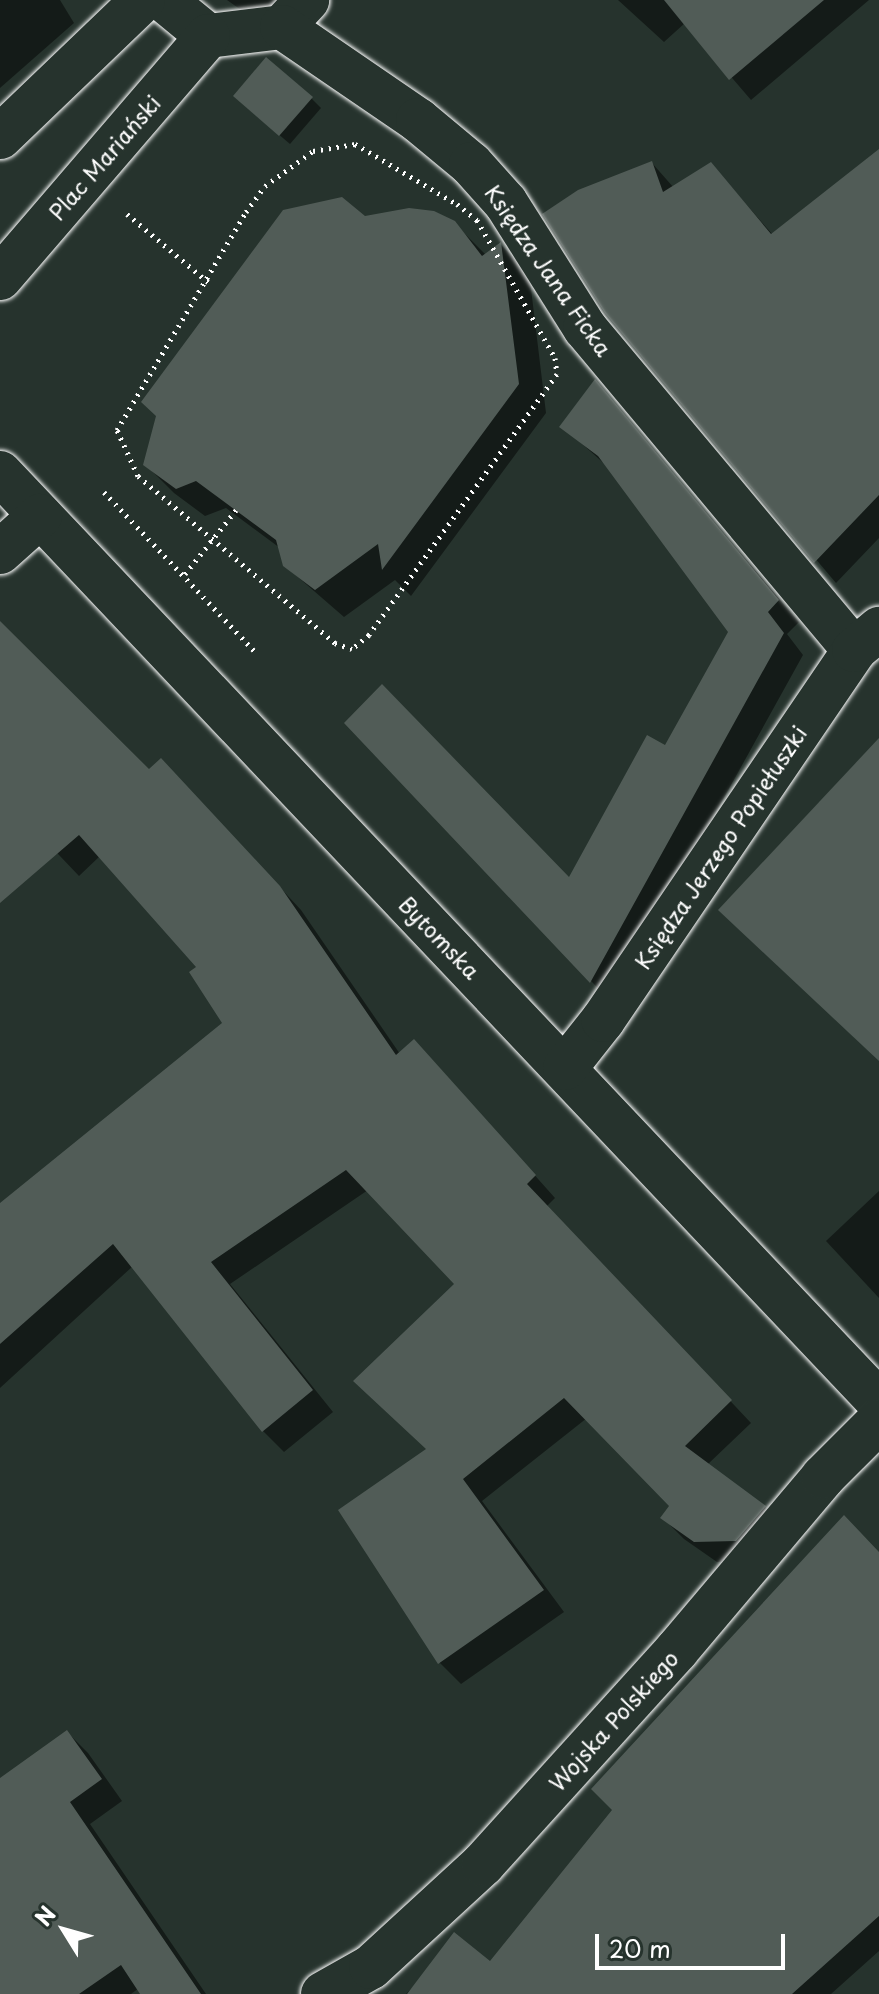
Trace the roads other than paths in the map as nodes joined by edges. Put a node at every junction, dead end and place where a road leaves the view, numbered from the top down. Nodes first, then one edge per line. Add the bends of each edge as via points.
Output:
1 (143, 0) edge
2 (164, 0) edge
3 (294, 13) edge
4 (208, 36) junction
5 (0, 137) edge
6 (0, 278) edge
7 (0, 473) edge
8 (40, 516) junction
9 (0, 552) edge
10 (866, 640) edge
11 (565, 1068) junction
12 (879, 1402) edge
13 (879, 1421) edge
14 (323, 1994) edge

1 - 5 street
2 - 4 street
3 - 4 street, Księdza Jana Ficka
3 - 10 street, Księdza Jana Ficka via 471,164 506,203 585,328
4 - 6 street, Plac Mariański
7 - 8 street, Bytomska
8 - 9 street
8 - 11 street, Bytomska
10 - 11 street, Księdza Jerzego Popiełuszki
11 - 12 street, Bytomska
13 - 14 street, Wojska Polskiego via 823,1477 677,1650 483,1864 371,1967

